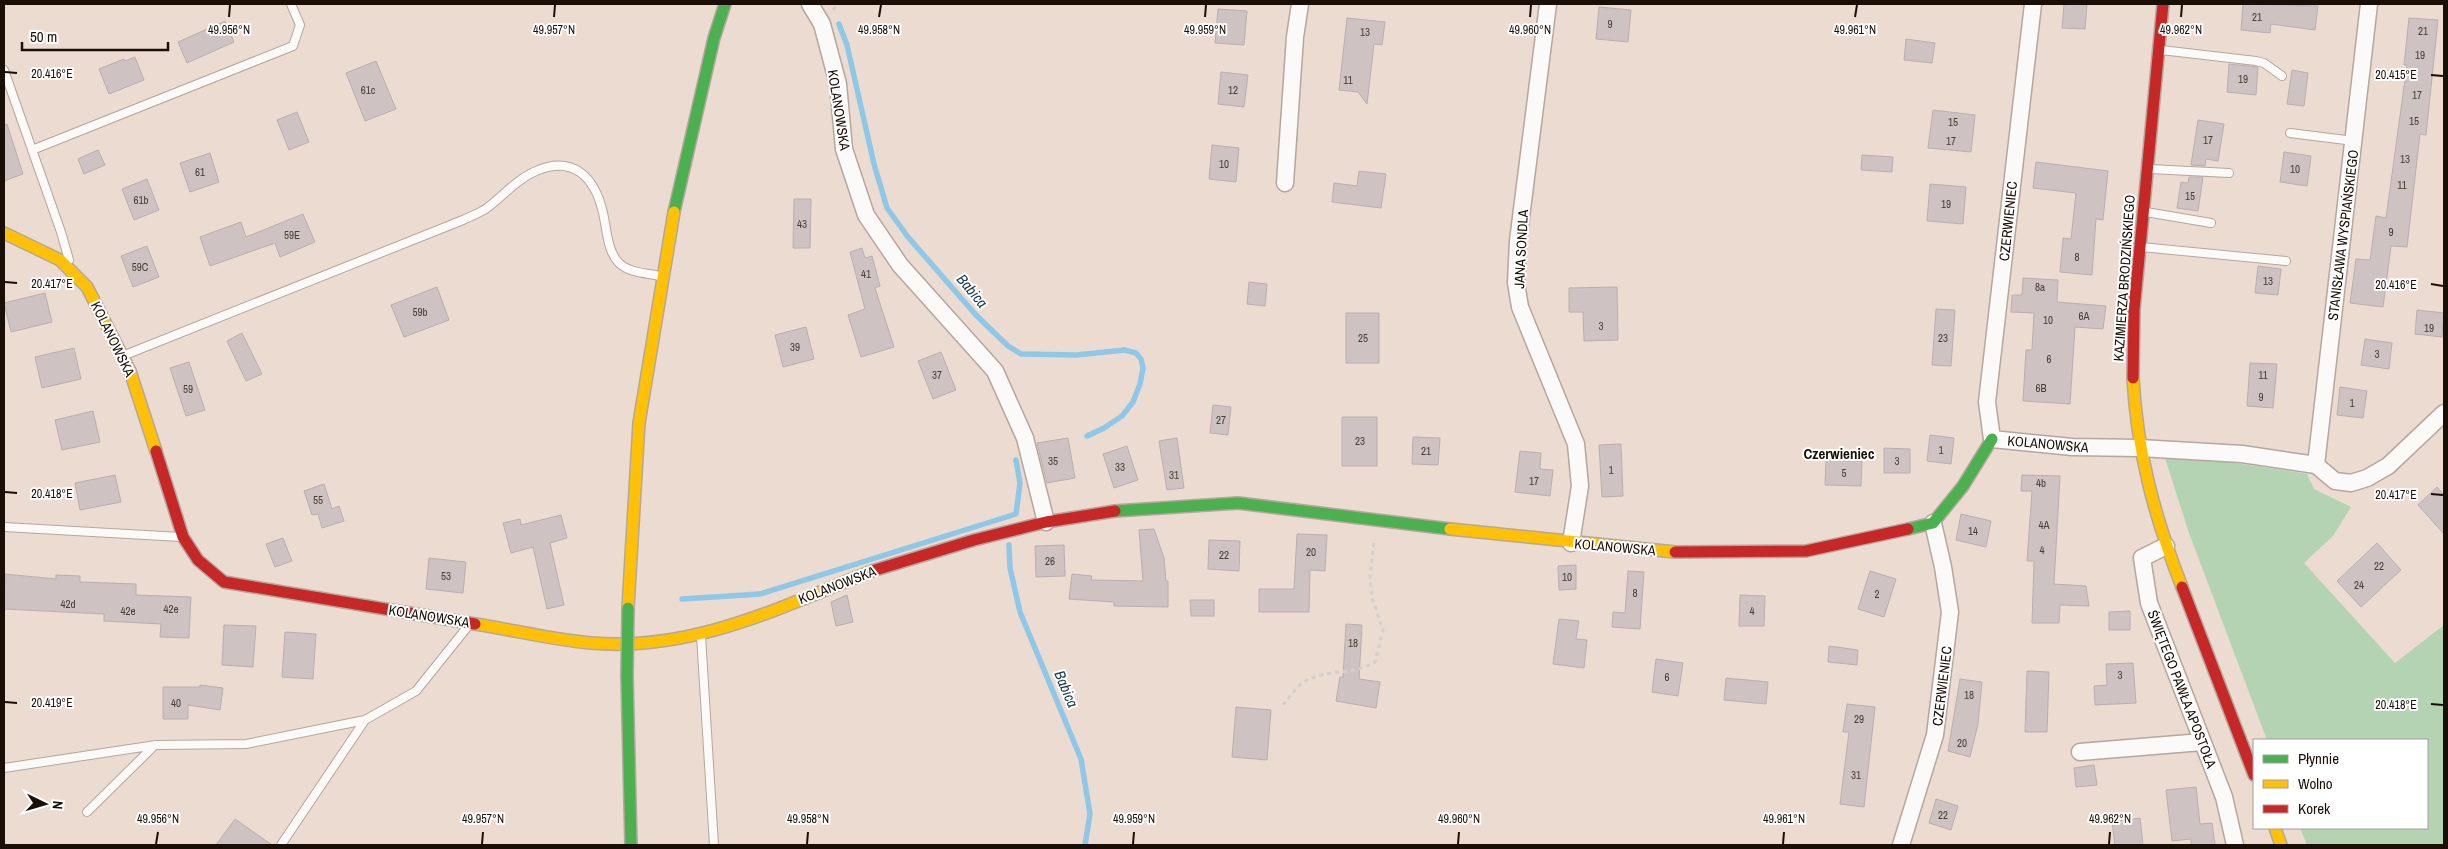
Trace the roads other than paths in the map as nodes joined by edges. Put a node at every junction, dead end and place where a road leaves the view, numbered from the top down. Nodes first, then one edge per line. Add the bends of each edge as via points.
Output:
1 (291, 4) edge
2 (725, 4) edge
3 (810, 4) edge
4 (1300, 4) edge
5 (1548, 4) edge
6 (2033, 4) edge
7 (2163, 4) edge
8 (2369, 4) edge
9 (2159, 50) junction
10 (4, 70) edge
11 (2282, 76) dead end
12 (2290, 133) dead end
13 (2354, 140) junction
14 (32, 150) junction
15 (2148, 170) junction
16 (2229, 173) dead end
17 (1285, 183) dead end
18 (2144, 212) junction
19 (2211, 223) dead end
20 (4, 233) edge
21 (2140, 247) junction
22 (2286, 261) dead end
23 (72, 272) junction
24 (662, 276) junction
25 (123, 356) junction
26 (2444, 413) edge
27 (1992, 439) junction
28 (2140, 448) junction
29 (2316, 466) junction
30 (1046, 522) junction
31 (1933, 523) junction
32 (4, 527) edge
33 (183, 537) junction
34 (1571, 543) junction
35 (2166, 546) junction
36 (471, 623) junction
37 (701, 634) junction
38 (364, 720) junction
39 (2202, 742) junction
40 (156, 745) junction
41 (2080, 752) dead end
42 (4, 768) edge
43 (2253, 772) edge
44 (87, 812) dead end
45 (2275, 829) edge
46 (281, 845) edge
47 (631, 845) edge
48 (714, 845) edge
49 (1901, 845) edge
50 (2235, 845) edge
51 (2281, 845) edge

1 - 14 lane via 300,25 293,46
2 - 24 street via 714,38 672,219
3 - 30 street, KOLANOWSKA via 822,24 838,84 844,149 866,214 900,265 995,371 1025,438
4 - 17 street
5 - 34 street, JANA SONDLA via 1518,241 1516,283 1520,307 1576,444 1580,486
6 - 27 street, CZERWIENIEC via 1987,402
7 - 9 street, KAZIMIERZA BRODZIŃSKIEGO
8 - 13 street, STANISŁAWA WYSPIAŃSKIEGO
9 - 11 lane via 2256,61
9 - 15 street, KAZIMIERZA BRODZIŃSKIEGO
10 - 14 lane
12 - 13 lane
13 - 29 street, STANISŁAWA WYSPIAŃSKIEGO
14 - 23 lane
15 - 16 lane
15 - 18 street, KAZIMIERZA BRODZIŃSKIEGO
18 - 19 lane
18 - 21 street, KAZIMIERZA BRODZIŃSKIEGO
20 - 23 street, KOLANOWSKA via 60,260
21 - 22 lane
21 - 28 street, KAZIMIERZA BRODZIŃSKIEGO via 2132,364 2135,423
23 - 25 street, KOLANOWSKA via 87,287
24 - 25 lane via 634,271 619,263 608,241 603,212 590,180 575,169 558,164 535,171 486,208 463,220
24 - 47 street, bridge via 639,423 628,608
25 - 33 street, KOLANOWSKA
26 - 29 street via 2388,466 2367,478 2351,483 2335,480
27 - 28 street, KOLANOWSKA via 2072,447
27 - 31 street, KOLANOWSKA via 1963,486
28 - 29 street, KOLANOWSKA via 2242,454
28 - 35 street, KAZIMIERZA BRODZIŃSKIEGO
30 - 34 street, KOLANOWSKA via 1106,512 1238,503
30 - 37 street, KOLANOWSKA via 878,569 728,628
31 - 34 street, KOLANOWSKA via 1806,551 1681,553
31 - 49 street, CZERWIENIEC via 1950,612 1935,735
32 - 33 lane
33 - 36 street, KOLANOWSKA via 198,560 224,582
35 - 39 street, ŚWIĘTEGO PAWŁA APOSTOŁA via 2142,558 2149,603
35 - 43 street, KAZIMIERZA BRODZIŃSKIEGO
36 - 37 street, KOLANOWSKA via 592,643 651,642
36 - 38 lane via 416,692
37 - 48 lane
38 - 40 lane via 246,744
38 - 46 lane
39 - 41 street
39 - 50 street, ŚWIĘTEGO PAWŁA APOSTOŁA via 2224,797
40 - 42 lane
40 - 44 lane
45 - 51 street

